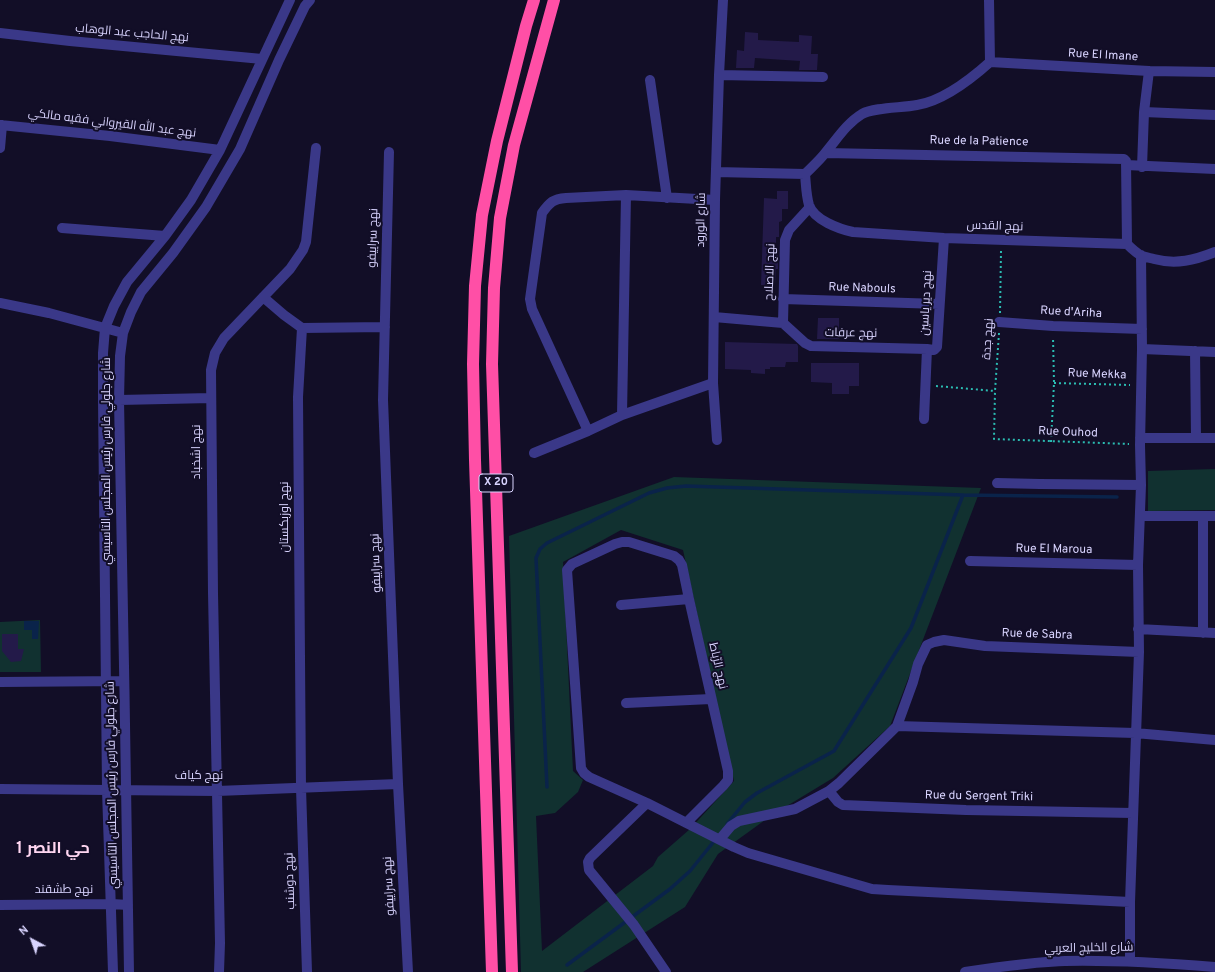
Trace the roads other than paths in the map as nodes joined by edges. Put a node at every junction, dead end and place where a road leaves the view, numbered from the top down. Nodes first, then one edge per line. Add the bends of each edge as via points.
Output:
1 (290, 0) edge
2 (310, 0) edge
3 (534, 0) edge
4 (554, 0) edge
5 (723, 0) edge
6 (989, 0) edge
7 (0, 33) edge
8 (262, 59) junction
9 (990, 62) junction
10 (1148, 71) junction
11 (1215, 72) edge
12 (719, 75) junction
13 (823, 77) dead end
14 (650, 80) dead end
15 (1144, 112) junction
16 (1215, 115) edge
17 (1, 125) edge
18 (0, 148) edge
19 (316, 148) dead end
20 (220, 150) junction
21 (389, 152) dead end
22 (826, 153) junction
23 (1126, 165) junction
24 (1142, 167) junction
25 (1215, 169) edge
26 (716, 172) junction
27 (805, 174) junction
28 (626, 195) junction
29 (667, 198) junction
30 (715, 200) junction
31 (810, 207) junction
32 (62, 228) dead end
33 (165, 236) junction
34 (944, 238) junction
35 (1127, 244) junction
36 (1215, 252) edge
37 (1141, 255) junction
38 (263, 297) junction
39 (783, 299) junction
40 (0, 303) edge
41 (939, 304) junction
42 (714, 317) junction
43 (999, 322) road end
44 (783, 323) junction
45 (384, 327) junction
46 (105, 328) junction
47 (302, 328) junction
48 (1142, 329) junction
49 (123, 332) junction
50 (927, 349) junction
51 (1142, 349) junction
52 (1195, 351) junction
53 (1215, 352) edge
54 (712, 383) junction
55 (211, 398) junction
56 (119, 400) junction
57 (622, 416) junction
58 (924, 419) dead end
59 (588, 431) junction
60 (1196, 438) junction
61 (1215, 438) edge
62 (717, 440) dead end
63 (1140, 441) junction
64 (534, 453) dead end
65 (997, 483) dead end
66 (1141, 485) junction
67 (1141, 516) junction
68 (1203, 516) junction
69 (1215, 516) edge
70 (970, 561) dead end
71 (1138, 565) junction
72 (688, 599) junction
73 (621, 605) dead end
74 (1138, 629) junction
75 (1203, 633) junction
76 (1215, 633) edge
77 (1139, 652) junction
78 (0, 682) edge
79 (107, 682) junction
80 (124, 682) junction
81 (711, 699) junction
82 (626, 702) dead end
83 (897, 726) junction
84 (1135, 733) junction
85 (1215, 740) edge
86 (398, 784) junction
87 (301, 788) junction
88 (0, 789) edge
89 (127, 789) junction
90 (108, 790) junction
91 (217, 790) junction
92 (829, 792) junction
93 (647, 803) junction
94 (1134, 813) junction
95 (686, 823) junction
96 (720, 839) junction
97 (1130, 902) junction
98 (112, 904) junction
99 (0, 905) edge
100 (128, 905) junction
101 (1130, 961) junction
102 (1215, 966) edge
103 (113, 972) edge
104 (129, 972) edge
105 (219, 972) edge
106 (307, 972) edge
107 (408, 972) edge
108 (492, 972) edge
109 (512, 972) edge
110 (666, 972) edge
111 (965, 972) edge

1 - 8 street, شارع جلولي فارس رئيس المجلس التاسيسي
2 - 49 street, شارع جلولي فارس رئيس المجلس التاسيسي via 279,60 240,149 190,231 141,292
3 - 108 highway, X 20 via 497,141 482,215 475,286 475,452
4 - 109 highway, X 20 via 514,145 500,218 494,288 492,364
5 - 12 street, شارع الورود
6 - 9 street
7 - 8 street, نهج الحاجب عبد الوهاب
8 - 20 street, شارع جلولي فارس رئيس المجلس التاسيسي
9 - 10 street, Rue El Imane
9 - 22 street via 971,79 930,102 864,113 844,130
10 - 11 street, Rue El Imane
10 - 15 street
12 - 13 street
12 - 26 street, شارع الورود
14 - 29 street
15 - 16 street
15 - 24 street
17 - 18 street
17 - 20 street, نهج عبد الله القيرواني فقيه مالكي
19 - 38 street, نهج اشخباد via 306,242 290,269
20 - 33 street, شارع جلولي فارس رئيس المجلس التاسيسي via 191,200
21 - 45 street, نهج سراييفو
22 - 23 street, Rue de la Patience via 1122,158
22 - 27 street
23 - 24 street, Rue de la Patience
23 - 35 street
24 - 25 street, Rue de la Patience
26 - 27 street
26 - 30 street, شارع الورود
27 - 31 street
28 - 29 street
28 - 57 street
28 - 59 street via 556,199 542,213 530,299 532,309
29 - 30 street
30 - 42 street, شارع الورود
31 - 34 street, نهج القدس via 817,216 840,229
31 - 39 street, نهج الاصلاح via 789,230 785,240
32 - 33 street
33 - 46 street, شارع جلولي فارس رئيس المجلس التاسيسي via 127,282
34 - 35 street, نهج القدس
34 - 41 street, نهج دير ياسين
35 - 37 street
36 - 37 street via 1199,258 1171,262
37 - 48 street
38 - 47 street
38 - 55 street, نهج اشخباد via 224,338 215,352 211,370
39 - 41 street, Rue Nabouls
39 - 44 street, نهج الاصلاح
40 - 46 street
41 - 50 street, نهج دير ياسين via 937,347 934,350
42 - 44 street
42 - 54 street, شارع الورود
43 - 48 street, Rue d'Ariha
44 - 50 street, نهج عرفات via 812,346
45 - 47 street
45 - 86 street, نهج سراييفو via 384,400
46 - 49 street
46 - 79 street, شارع جلولي فارس رئيس المجلس التاسيسي via 103,400
47 - 87 street, نهج اوزبكستان via 298,397
48 - 51 street
49 - 56 street, شارع جلولي فارس رئيس المجلس التاسيسي
50 - 58 street, نهج دير ياسين
51 - 52 street
51 - 63 street
52 - 53 street
52 - 60 street
54 - 57 street
54 - 62 street, شارع الورود
55 - 56 street
55 - 91 street, نهج اشخباد
56 - 80 street, شارع جلولي فارس رئيس المجلس التاسيسي
57 - 59 street
59 - 64 street
60 - 61 street
60 - 63 street
63 - 66 street
65 - 66 street
66 - 67 street
67 - 68 street
67 - 71 street
68 - 69 street
68 - 75 street
70 - 71 street, Rue El Maroua
71 - 74 street
72 - 73 street
72 - 81 street, نهج الرّباط
72 - 93 street, نهج الرّباط via 679,560 674,556 629,542 615,544 572,564 567,570 581,768 589,777
74 - 75 street
74 - 77 street
75 - 76 street
77 - 83 street, Rue de Sabra via 984,646 944,640 934,642 927,645 918,664
77 - 84 street
78 - 79 street
79 - 80 street
79 - 90 street, شارع جلولي فارس رئيس المجلس التاسيسي
80 - 89 street, شارع جلولي فارس رئيس المجلس التاسيسي
81 - 82 street
81 - 95 street, نهج الرّباط via 728,780
83 - 84 street
83 - 92 street
84 - 85 street
84 - 94 street
86 - 87 street, نهج كياف
86 - 107 street, نهج سراييفو
87 - 91 street, نهج كياف
87 - 106 street, نهج دوشنب
88 - 90 street, نهج كياف
89 - 90 street, نهج كياف
89 - 91 street, نهج كياف
89 - 100 street, شارع جلولي فارس رئيس المجلس التاسيسي
90 - 98 street, شارع جلولي فارس رئيس المجلس التاسيسي
91 - 105 street
92 - 94 street, Rue du Sergent Triki via 843,805
92 - 96 street via 794,809 739,821
93 - 95 street
93 - 110 street via 590,858 588,866 634,925
94 - 97 street
95 - 96 street
96 - 97 street via 760,857 872,889
97 - 101 street
98 - 99 street, نهج طشقند
98 - 100 street, نهج طشقند
98 - 103 street, شارع جلولي فارس رئيس المجلس التاسيسي
100 - 104 street, شارع جلولي فارس رئيس المجلس التاسيسي
101 - 102 street, شارع الخليج العربي
101 - 111 street, شارع الخليج العربي via 1064,961

